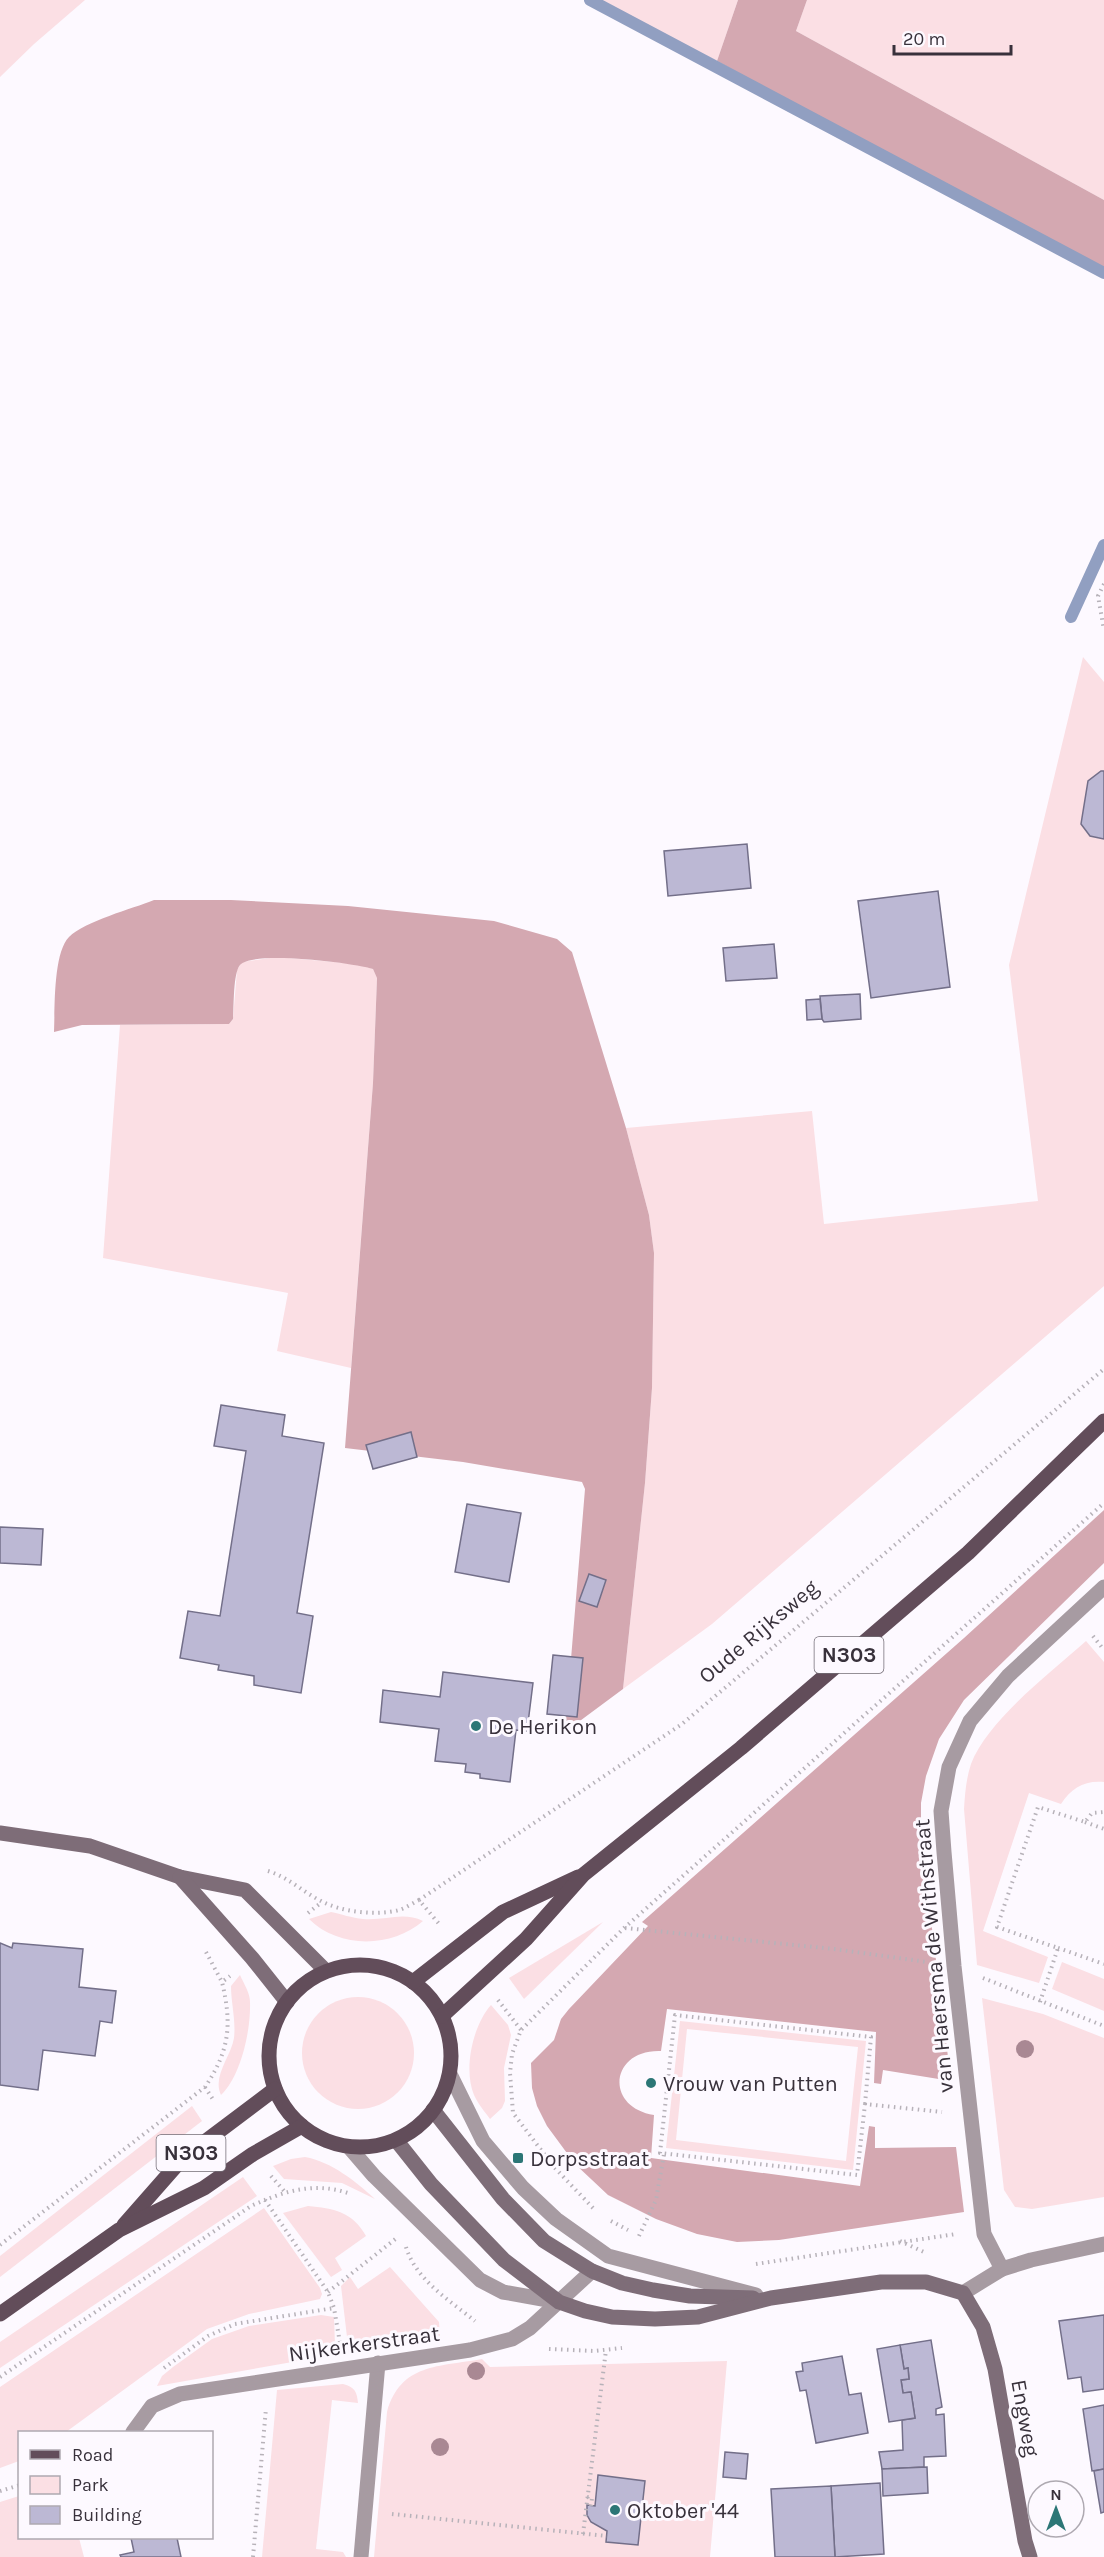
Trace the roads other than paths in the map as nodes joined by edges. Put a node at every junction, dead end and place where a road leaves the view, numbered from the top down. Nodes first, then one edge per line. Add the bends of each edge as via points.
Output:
1 (1104, 1422) edge
2 (1104, 1587) edge
3 (0, 1833) edge
4 (584, 1875) junction
5 (180, 1877) junction
6 (326, 1971) junction
7 (413, 1982) junction
8 (287, 2002) junction
9 (442, 2016) junction
10 (450, 2074) junction
11 (275, 2089) junction
12 (434, 2110) junction
13 (302, 2126) junction
14 (396, 2140) junction
15 (349, 2147) junction
16 (119, 2230) junction
17 (1104, 2244) edge
18 (1002, 2269) junction
19 (592, 2271) junction
20 (963, 2293) junction
21 (771, 2298) junction
22 (559, 2302) junction
23 (0, 2314) edge
24 (378, 2363) junction
25 (134, 2431) edge
26 (361, 2557) edge
27 (1030, 2557) edge

1 - 4 main road, N303 via 968,1553 741,1748
2 - 18 street, van Haersma de Withstraat via 1008,1676 970,1720 949,1767 941,1811 984,2234
3 - 5 street via 90,1846
4 - 7 main road, N303 via 503,1912
4 - 9 main road, N303 via 526,1940
5 - 6 street via 245,1890
5 - 8 street
6 - 7 main road via 371,1966 393,1971
6 - 8 main road via 304,1984
7 - 9 main road
8 - 11 main road via 275,2022 269,2044 269,2067
9 - 10 main road via 451,2045
10 - 12 main road
10 - 21 street via 483,2141 523,2188 556,2219 608,2256
11 - 13 main road
11 - 16 main road, N303 via 182,2159
12 - 14 main road via 417,2128
12 - 19 street via 503,2199 544,2241
13 - 15 main road via 316,2136
13 - 16 main road, N303 via 204,2188
14 - 15 main road via 373,2147
14 - 22 street via 431,2184 504,2260
15 - 22 street via 480,2280 503,2292
16 - 23 main road, N303
17 - 18 street
18 - 20 street
19 - 21 street via 622,2283 690,2296
19 - 22 street, Nijkerkerstraat
20 - 21 street via 926,2282 881,2282
20 - 27 street, Engweg via 983,2327 995,2370
21 - 22 street via 698,2317 655,2319 612,2317
22 - 24 street, Nijkerkerstraat via 512,2339 470,2350
24 - 25 street, Nijkerkerstraat via 180,2394 152,2406
24 - 26 street

